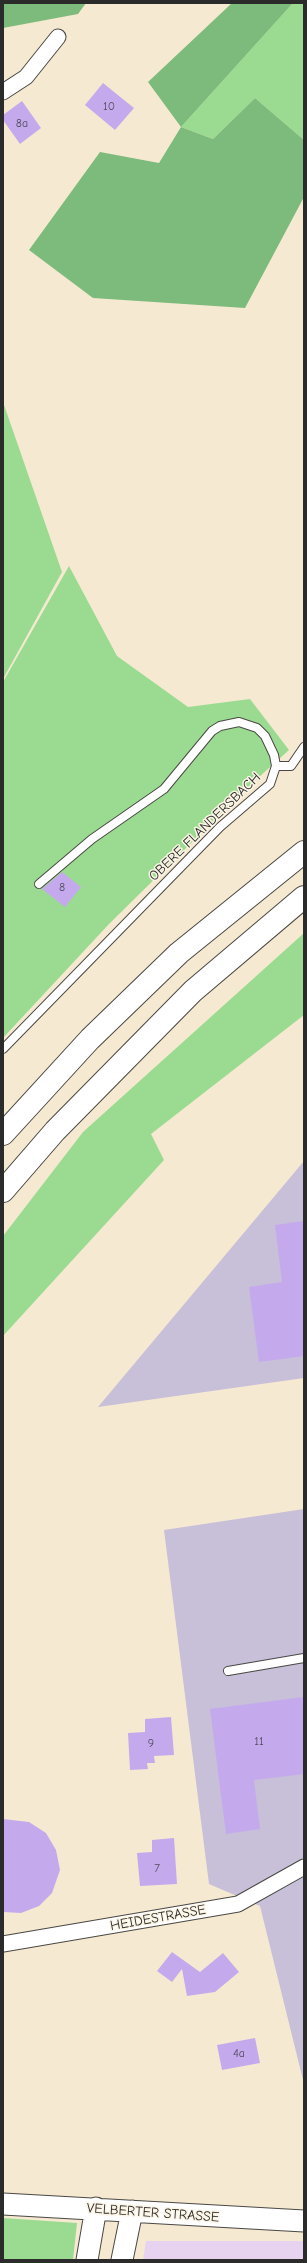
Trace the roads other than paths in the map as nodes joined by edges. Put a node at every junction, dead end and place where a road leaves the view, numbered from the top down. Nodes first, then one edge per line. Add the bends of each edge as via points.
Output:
1 (58, 37) dead end
2 (3, 92) edge
3 (304, 748) edge
4 (276, 766) junction
5 (304, 852) edge
6 (39, 884) dead end
7 (304, 897) edge
8 (3, 1049) edge
9 (3, 1134) edge
10 (3, 1191) edge
11 (304, 1658) edge
12 (228, 1671) dead end
13 (304, 1867) edge
14 (3, 1944) edge
15 (3, 2204) edge
16 (96, 2208) junction
17 (132, 2211) junction
18 (304, 2221) edge
19 (87, 2260) edge
20 (122, 2260) edge

1 - 2 street via 26,77
3 - 4 lane via 291,766
4 - 6 lane, OBERE FLANDERSBACH via 270,744 257,728 239,722 220,726 212,730 202,741 174,780 164,789 92,839
4 - 8 lane, OBERE FLANDERSBACH via 270,784 220,826
5 - 9 highway via 179,954 90,1039
7 - 10 highway via 193,991 55,1131
11 - 12 lane
13 - 14 street, HEIDESTRASSE via 238,1904
15 - 16 main road, VELBERTER STRASSE
16 - 17 main road, VELBERTER STRASSE
16 - 19 main road
17 - 18 main road, VELBERTER STRASSE
17 - 20 main road

